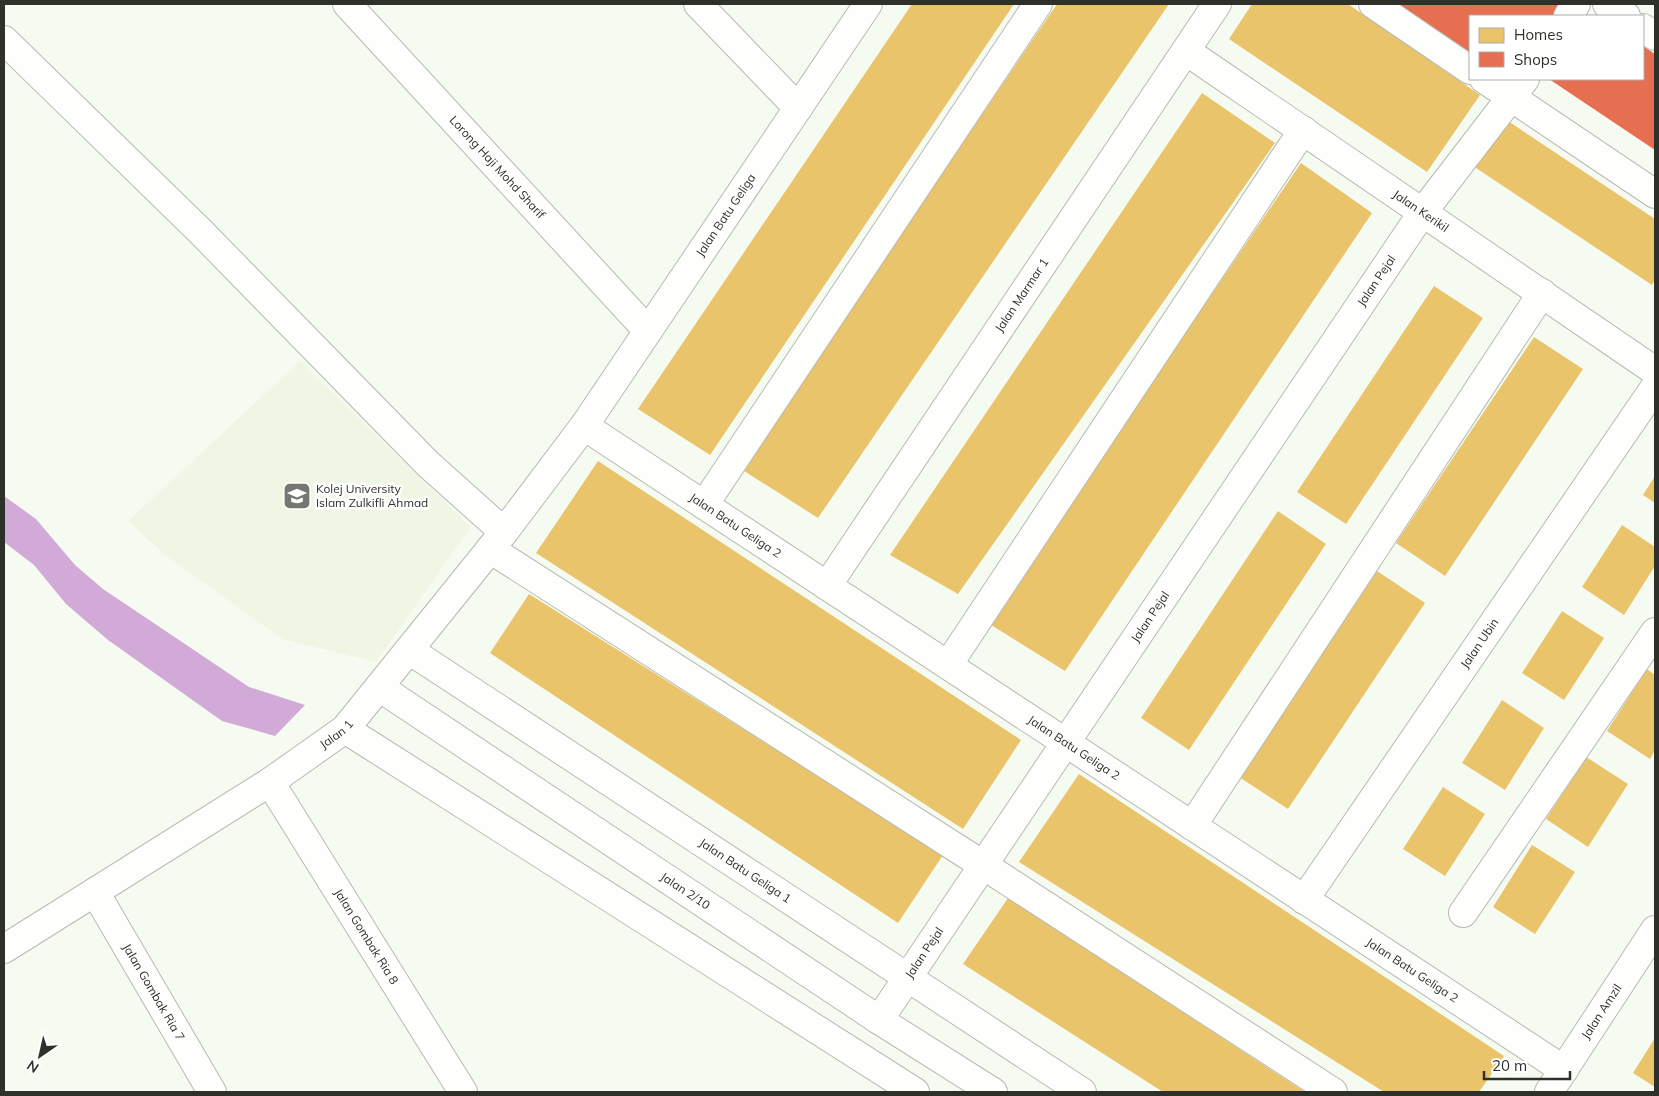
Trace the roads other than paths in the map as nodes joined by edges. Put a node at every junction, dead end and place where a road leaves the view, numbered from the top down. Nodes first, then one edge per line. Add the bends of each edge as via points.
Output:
1 (347, 4) edge
2 (698, 4) edge
3 (868, 4) edge
4 (1038, 4) edge
5 (1217, 4) edge
6 (1373, 4) edge
7 (1576, 4) edge
8 (1607, 4) edge
9 (1569, 15) edge
10 (1624, 15) edge
11 (1644, 29) edge
12 (1655, 36) edge
13 (4, 40) edge
14 (1186, 52) junction
15 (1469, 69) edge
16 (1488, 80) edge
17 (1518, 88) edge
18 (798, 108) junction
19 (1303, 130) junction
20 (1655, 194) edge
21 (1422, 213) junction
22 (1542, 293) junction
23 (648, 331) junction
24 (1655, 371) edge
25 (1655, 387) edge
26 (584, 426) junction
27 (704, 505) junction
28 (497, 540) junction
29 (827, 586) junction
30 (1655, 632) edge
31 (409, 650) junction
32 (948, 666) junction
33 (379, 687) junction
34 (345, 729) junction
35 (1066, 743) junction
36 (270, 782) junction
37 (1192, 826) junction
38 (984, 865) junction
39 (95, 892) junction
40 (1304, 900) junction
41 (1463, 913) dead end
42 (1655, 930) edge
43 (4, 949) edge
44 (907, 978) junction
45 (879, 1020) junction
46 (1557, 1081) edge
47 (454, 1089) edge
48 (212, 1092) edge
49 (915, 1092) edge
50 (993, 1092) edge
51 (1082, 1092) edge
52 (1333, 1092) edge

1 - 23 street, Lorong Haji Mohd Sharif
2 - 18 street
3 - 18 street, Jalan Batu Geliga
4 - 27 street
5 - 14 street, Jalan Marmar 1
6 - 15 street
7 - 9 street
8 - 10 street
11 - 12 street
13 - 28 street via 200,231 428,464
14 - 19 street, Jalan Kerikil
14 - 29 street, Jalan Marmar 1
16 - 17 street
17 - 20 street
17 - 21 street, Jalan Pejal
18 - 23 street, Jalan Batu Geliga
19 - 21 street, Jalan Kerikil
19 - 32 street
21 - 22 street, Jalan Kerikil
21 - 35 street, Jalan Pejal
22 - 24 street, Jalan Kerikil
22 - 37 street
23 - 26 street, Jalan Batu Geliga
25 - 40 street, Jalan Ubin
26 - 27 street, Jalan Batu Geliga 2
26 - 28 street, Jalan 1
27 - 29 street, Jalan Batu Geliga 2
28 - 31 street, Jalan 1
28 - 38 street
29 - 32 street, Jalan Batu Geliga 2
30 - 41 street
31 - 33 street, Jalan 1
31 - 44 street, Jalan Batu Geliga 1
32 - 35 street, Jalan Batu Geliga 2
33 - 34 street, Jalan 1
33 - 45 street, Jalan 2/10
34 - 36 street, Jalan 1
34 - 49 street
35 - 37 street, Jalan Batu Geliga 2
35 - 38 street, Jalan Pejal
36 - 39 street, Jalan 1
36 - 47 street, Jalan Gombak Ria 8
37 - 40 street, Jalan Batu Geliga 2
38 - 44 street, Jalan Pejal
38 - 52 street
39 - 43 street, Jalan 1
39 - 48 street, Jalan Gombak Ria 7
40 - 46 street, Jalan Batu Geliga 2
42 - 46 street, Jalan Amzil
44 - 45 street, Jalan Pejal
44 - 51 street, Jalan Batu Geliga 1
45 - 50 street, Jalan 2/10

